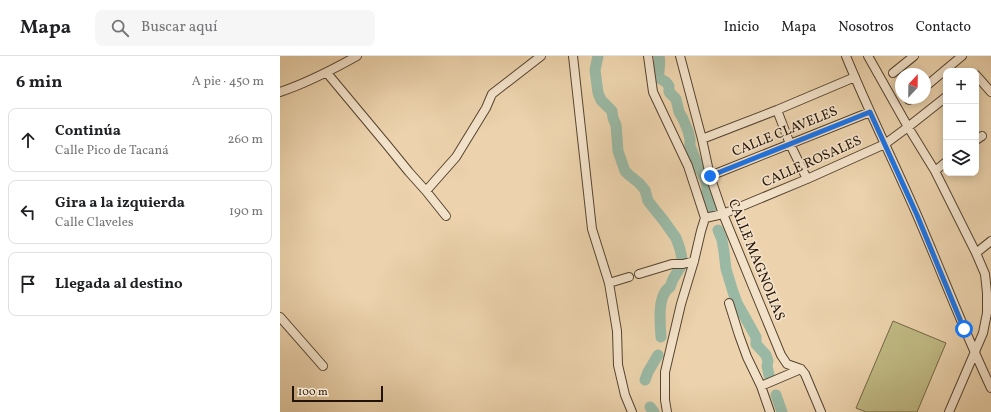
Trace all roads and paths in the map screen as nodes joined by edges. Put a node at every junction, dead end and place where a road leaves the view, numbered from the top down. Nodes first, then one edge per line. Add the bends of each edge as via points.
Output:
1 (357, 56) edge
2 (541, 56) edge
3 (573, 56) edge
4 (648, 56) edge
5 (680, 56) edge
6 (846, 56) edge
7 (868, 56) edge
8 (914, 56) edge
9 (962, 56) edge
10 (327, 73) junction
11 (893, 73) dead end
12 (855, 77) junction
13 (979, 78) edge
14 (931, 82) edge
15 (280, 92) edge
16 (991, 92) edge
17 (943, 99) edge
18 (777, 110) junction
19 (870, 112) junction
20 (908, 128) junction
21 (702, 139) junction
22 (790, 144) junction
23 (885, 144) junction
24 (943, 164) edge
25 (935, 171) junction
26 (710, 176) junction
27 (807, 179) junction
28 (426, 191) junction
29 (723, 214) junction
30 (446, 216) dead end
31 (705, 218) junction
32 (991, 241) edge
33 (975, 250) junction
34 (694, 261) junction
35 (979, 261) junction
36 (991, 272) edge
37 (639, 274) dead end
38 (629, 276) dead end
39 (609, 283) junction
40 (729, 303) dead end
41 (280, 317) edge
42 (975, 354) junction
43 (322, 366) dead end
44 (800, 369) junction
45 (761, 386) junction
46 (991, 388) edge
47 (632, 412) edge
48 (667, 412) edge
49 (770, 412) edge
50 (821, 412) edge
51 (949, 412) edge

1 - 10 street
2 - 28 street via 492,94 456,158
3 - 39 street via 592,229
4 - 31 street via 653,92 688,166
5 - 21 street, CALLE MAGNOLIAS
6 - 12 street
7 - 20 street
8 - 11 street
9 - 14 street
10 - 15 street
10 - 28 street
12 - 18 street
12 - 19 street
13 - 16 street
17 - 20 street, CALLE ROSALES
18 - 21 street
18 - 22 street
19 - 22 street, CALLE CLAVELES
19 - 23 street
20 - 23 street, CALLE ROSALES
20 - 25 street
21 - 26 street, CALLE MAGNOLIAS
22 - 26 street, CALLE CLAVELES
22 - 27 street
23 - 27 street, CALLE ROSALES
23 - 42 street
24 - 25 street
25 - 33 street
26 - 29 street, CALLE MAGNOLIAS
27 - 29 street, CALLE ROSALES
28 - 30 street
29 - 31 street, CALLE ROSALES
29 - 44 street, CALLE MAGNOLIAS via 781,355 787,364
31 - 34 street
32 - 33 street
33 - 35 street
34 - 37 street via 672,264
34 - 48 street via 665,372
35 - 36 street
35 - 42 street via 985,274 987,313
38 - 39 street
39 - 47 street via 617,331 618,365 625,396
40 - 45 street via 747,357
41 - 43 street
42 - 46 street
42 - 51 street
44 - 45 street
44 - 50 street, CALLE MAGNOLIAS via 805,374
45 - 49 street

